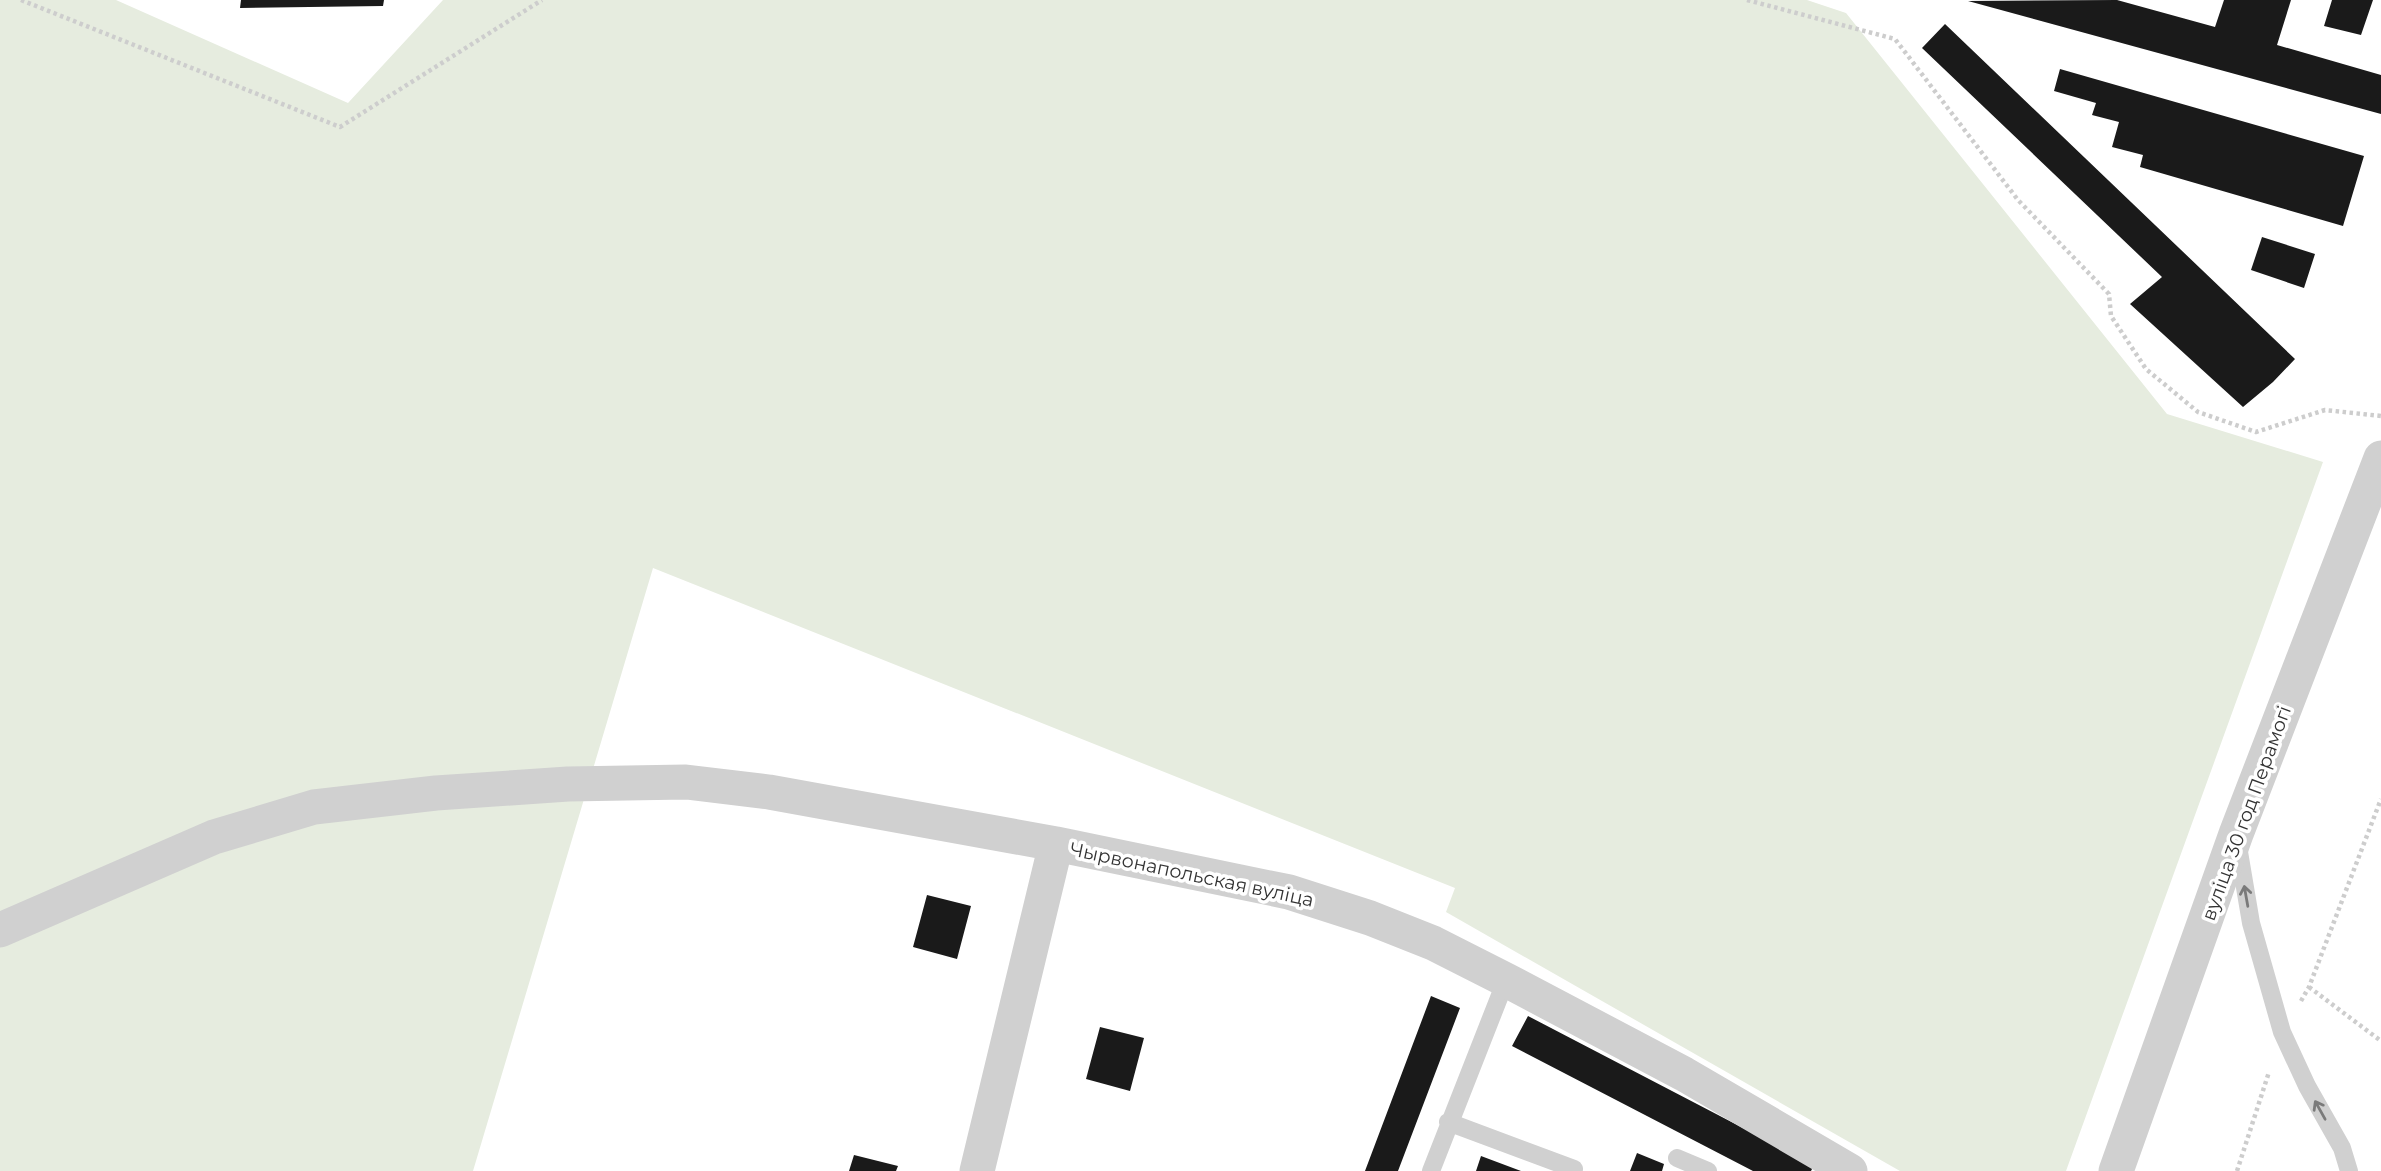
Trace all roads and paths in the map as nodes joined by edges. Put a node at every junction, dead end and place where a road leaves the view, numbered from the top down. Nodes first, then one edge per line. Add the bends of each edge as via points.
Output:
1 (21, 0) edge
2 (542, 0) edge
3 (1747, 0) edge
4 (2381, 416) edge
5 (2381, 458) edge
6 (2381, 799) edge
7 (2236, 834) junction
8 (1056, 844) junction
9 (0, 930) edge
10 (1506, 980) junction
11 (2309, 987) junction
12 (2282, 1032) junction
13 (2381, 1041) edge
14 (1448, 1122) junction
15 (1677, 1158) dead end
16 (1574, 1169) dead end
17 (977, 1171) edge
18 (1431, 1171) edge
19 (1708, 1171) edge
20 (1850, 1171) edge
21 (2116, 1171) edge
22 (2237, 1171) edge
23 (2349, 1171) edge

1 - 2 path via 340,127
3 - 4 path via 1895,39 2018,200 2109,294 2111,316 2146,369 2198,412 2256,432 2325,410
5 - 7 street, вуліца 30 год Перамогі
6 - 11 path
12 -> 7 lane via 2251,923
7 - 21 street, вуліца 30 год Перамогі
8 - 9 street via 769,792 686,782 491,789 314,807 214,837
8 - 10 street, Чырвонапольская вуліца via 1289,892 1433,943
8 - 17 street, Чырвонапольская вуліца
10 - 14 lane
10 - 20 street, Чырвонапольская вуліца via 1684,1074
11 - 12 path
11 - 13 path
12 - 22 path
23 -> 12 lane via 2342,1148
14 - 16 lane
14 - 18 lane
15 - 19 lane

